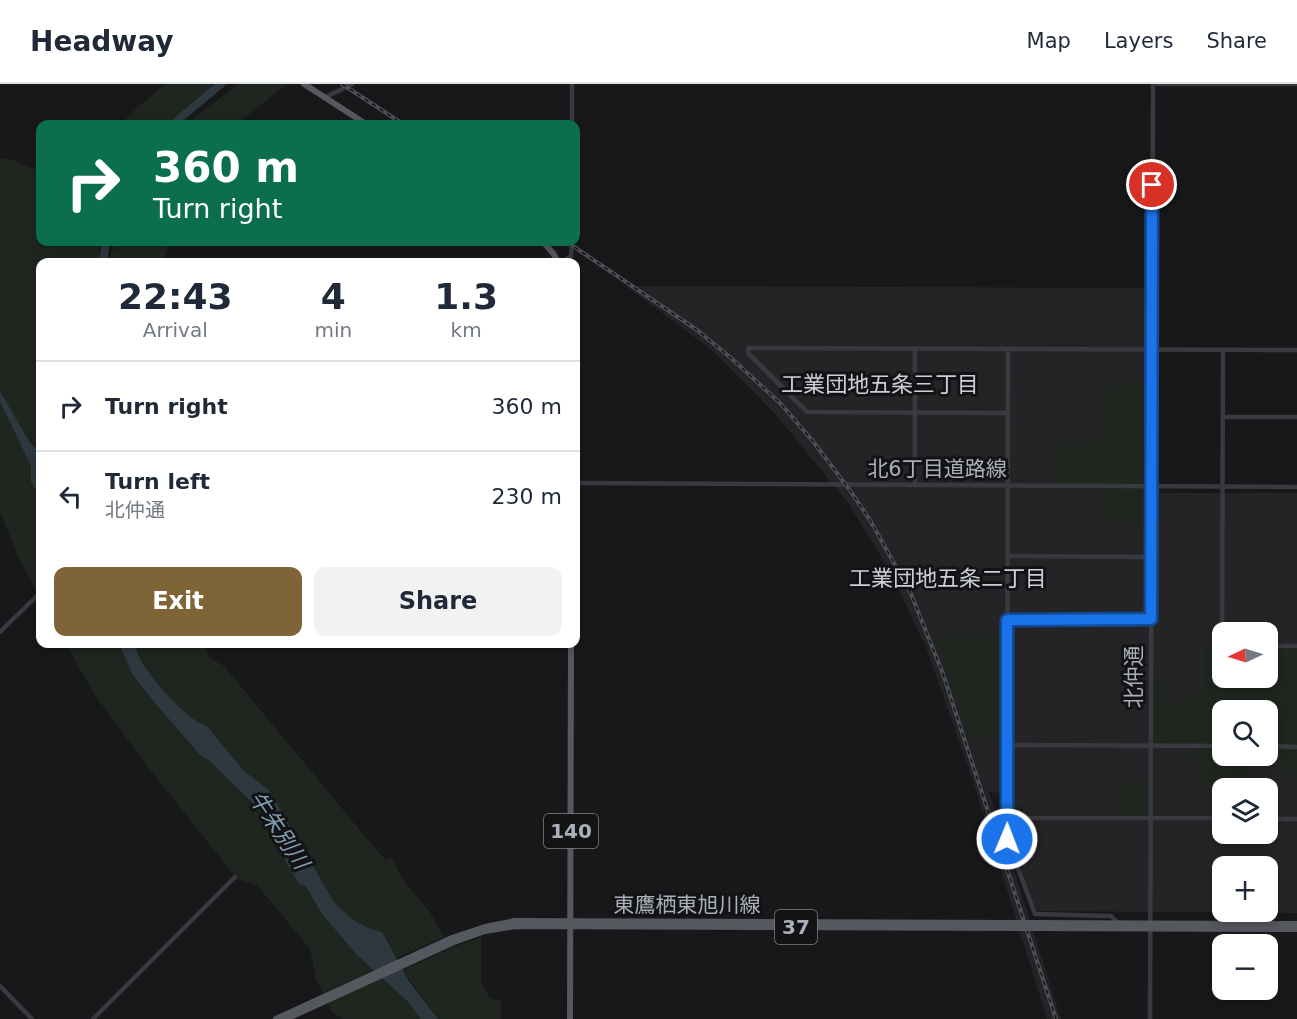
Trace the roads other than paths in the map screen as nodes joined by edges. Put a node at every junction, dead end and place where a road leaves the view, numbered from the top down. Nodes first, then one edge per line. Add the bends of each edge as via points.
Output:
1 (304, 84) edge
2 (352, 84) edge
3 (572, 84) edge
4 (1153, 84) edge
5 (1297, 84) edge
6 (324, 98) junction
7 (360, 120) edge
8 (572, 120) edge
9 (547, 246) edge
10 (556, 258) edge
11 (915, 349) junction
12 (1008, 349) junction
13 (1152, 349) junction
14 (1223, 350) junction
15 (1297, 350) edge
16 (915, 413) junction
17 (1008, 413) junction
18 (1223, 417) junction
19 (1297, 417) edge
20 (580, 483) edge
21 (915, 485) junction
22 (1008, 485) junction
23 (1152, 486) junction
24 (1222, 486) junction
25 (1297, 487) edge
26 (1008, 556) junction
27 (1151, 557) junction
28 (36, 596) edge
29 (1151, 619) junction
30 (1007, 620) junction
31 (1222, 622) edge
32 (0, 632) edge
33 (1278, 646) edge
34 (1297, 646) edge
35 (571, 648) edge
36 (1007, 746) junction
37 (1151, 746) junction
38 (1212, 746) edge
39 (1278, 746) edge
40 (1297, 747) edge
41 (1007, 818) junction
42 (1151, 818) junction
43 (1212, 819) edge
44 (1278, 819) edge
45 (1297, 819) edge
46 (235, 878) dead end
47 (1118, 923) junction
48 (571, 924) junction
49 (1297, 924) edge
50 (1025, 926) junction
51 (1150, 926) junction
52 (1297, 929) edge
53 (0, 986) edge
54 (352, 987) junction
55 (32, 1019) edge
56 (93, 1019) edge
57 (276, 1019) edge
58 (286, 1019) edge
59 (570, 1019) edge
60 (1150, 1019) edge

1 - 6 main road
2 - 6 street
3 - 8 street
4 - 5 street
4 - 13 street, 北仲通
6 - 7 main road
9 - 10 main road
11 - 12 street
11 - 16 street
11 - 16 street via 749,348 748,353 807,412
12 - 13 street
12 - 17 street
13 - 14 street
13 - 23 street, 北仲通
14 - 15 street
14 - 18 street
16 - 17 street
16 - 21 street
17 - 22 street
18 - 19 street
18 - 24 street
20 - 21 street, 北6丁目道路線
21 - 22 street, 北6丁目道路線
22 - 23 street, 北6丁目道路線
22 - 26 street
23 - 24 street, 北6丁目道路線
23 - 27 street, 北仲通
24 - 25 street, 北6丁目道路線
24 - 31 street
26 - 27 street
26 - 30 street
27 - 29 street, 北仲通
28 - 32 street
29 - 30 street
29 - 37 street, 北仲通
30 - 36 street
33 - 34 street
35 - 48 main road, 140
36 - 37 street
36 - 41 street
37 - 38 street
37 - 42 street, 北仲通
39 - 40 street
41 - 42 street
41 - 47 street via 1007,839 1035,914 1111,916
42 - 43 street
42 - 51 street, 北仲通
44 - 45 street
46 - 56 street
47 - 50 main road, 東鷹栖東旭川線 / 37
47 - 51 main road, 東鷹栖東旭川線 / 37
48 - 50 main road, 東鷹栖東旭川線 / 37
48 - 54 main road, 東鷹栖東旭川線 / 37 via 516,926 477,934 433,949
48 - 59 main road, 140
49 - 51 main road, 東鷹栖東旭川線 / 37
50 - 51 main road, 東鷹栖東旭川線 / 37
51 - 52 main road, 東鷹栖東旭川線 / 37
51 - 60 street, 北仲通
53 - 55 street
54 - 57 main road, 東鷹栖東旭川線 / 37
54 - 58 main road, 東鷹栖東旭川線 / 37

